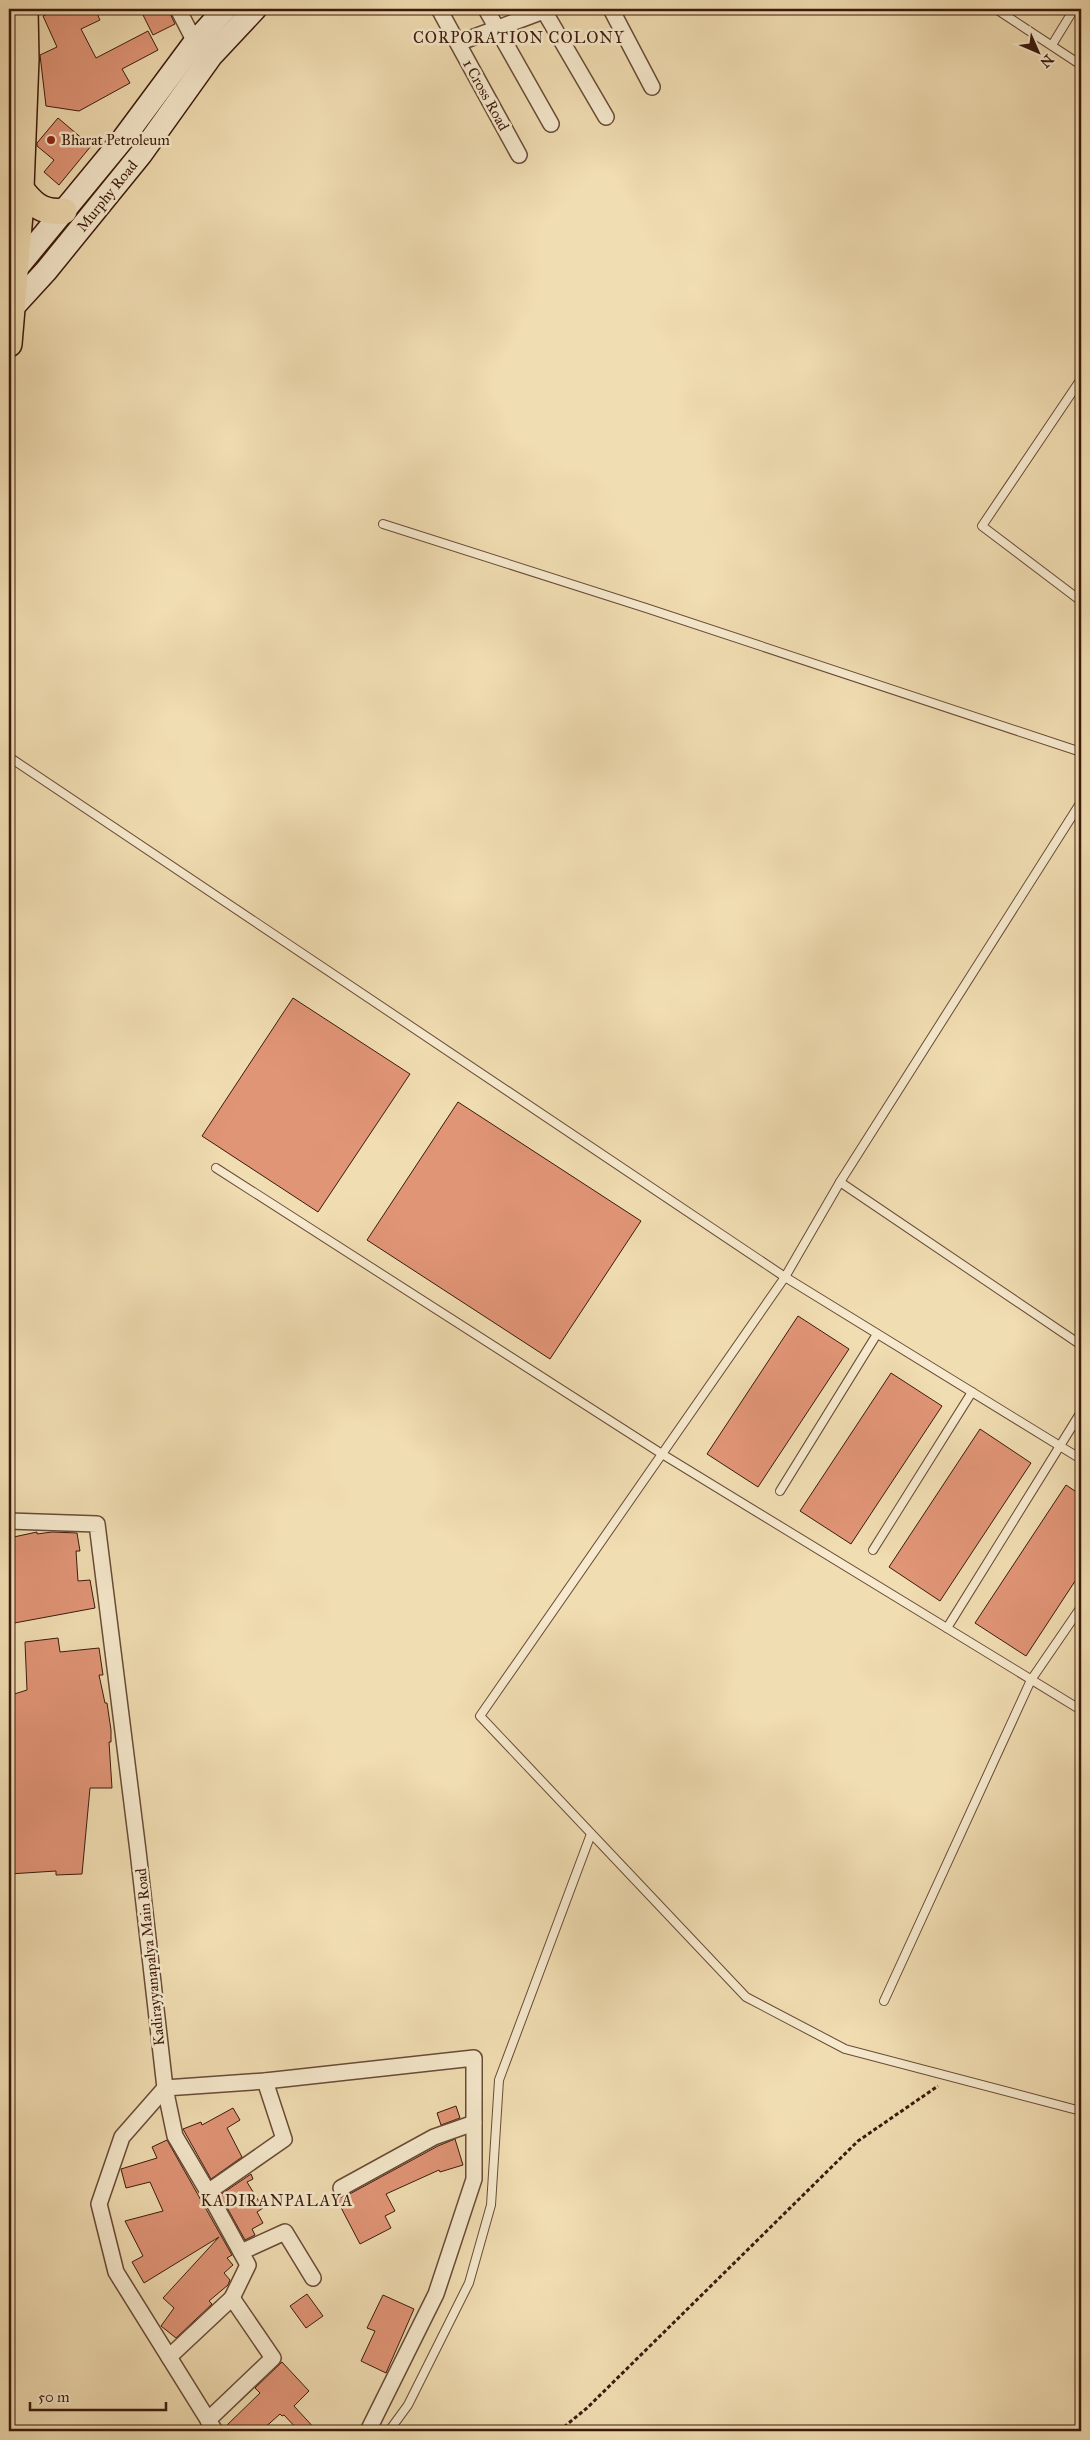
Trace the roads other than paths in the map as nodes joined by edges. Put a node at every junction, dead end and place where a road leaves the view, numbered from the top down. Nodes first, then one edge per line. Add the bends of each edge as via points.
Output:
1 (25, 9) edge
2 (178, 9) edge
3 (225, 9) edge
4 (255, 9) edge
5 (439, 9) edge
6 (486, 9) edge
7 (545, 9) edge
8 (611, 9) edge
9 (996, 9) edge
10 (1074, 9) edge
11 (496, 28) junction
12 (195, 42) junction
13 (458, 43) junction
14 (1052, 46) junction
15 (1081, 64) edge
16 (652, 87) dead end
17 (606, 117) dead end
18 (551, 124) dead end
19 (519, 154) dead end
20 (19, 186) junction
21 (64, 211) junction
22 (12, 270) edge
23 (11, 306) edge
24 (9, 344) edge
25 (1081, 379) edge
26 (383, 524) dead end
27 (1081, 601) edge
28 (1081, 752) edge
29 (9, 757) edge
30 (1081, 802) edge
31 (216, 1168) dead end
32 (840, 1182) junction
33 (786, 1277) junction
34 (877, 1334) junction
35 (1081, 1345) edge
36 (972, 1392) junction
37 (1081, 1412) edge
38 (1060, 1446) junction
39 (662, 1454) junction
40 (1081, 1459) edge
41 (780, 1491) dead end
42 (9, 1521) edge
43 (873, 1550) dead end
44 (1081, 1607) edge
45 (947, 1628) junction
46 (1031, 1680) junction
47 (1081, 1710) edge
48 (591, 1834) junction
49 (884, 2001) dead end
50 (265, 2081) junction
51 (165, 2088) junction
52 (1081, 2111) edge
53 (474, 2124) junction
54 (341, 2188) dead end
55 (208, 2192) junction
56 (241, 2252) junction
57 (313, 2278) dead end
58 (232, 2298) junction
59 (169, 2357) junction
60 (212, 2426) edge
61 (368, 2431) edge
62 (389, 2431) edge

1 - 20 main road via 26,59
2 - 12 street
3 - 12 main road, Murphy Road
4 - 23 main road, Murphy Road via 211,56 141,154 46,271
5 - 13 street, 1 Cross Road
6 - 11 street
7 - 11 street
7 - 17 street
8 - 16 street
9 - 14 lane
10 - 14 lane
11 - 13 street
11 - 18 street
12 - 21 main road, Murphy Road via 123,139
13 - 19 street, 1 Cross Road
14 - 15 lane
20 - 21 main road via 38,207
20 - 22 main road via 20,214
21 - 22 main road, Murphy Road
22 - 23 main road
23 - 24 main road
25 - 27 lane via 982,526
26 - 28 lane
29 - 33 lane
30 - 32 lane
31 - 39 lane
32 - 33 lane
32 - 35 lane
33 - 34 lane
33 - 39 lane
34 - 36 lane
34 - 41 lane
36 - 38 lane
36 - 43 lane
37 - 38 lane
38 - 40 lane
38 - 45 lane
39 - 45 lane
39 - 48 lane via 480,1716
42 - 51 street, Kadirayyanapalya Main Road via 97,1524
44 - 46 lane
45 - 46 lane
46 - 47 lane
46 - 49 lane
48 - 52 lane via 746,1997 845,2048
48 - 62 lane via 499,2080 491,2205 469,2283 408,2405
50 - 51 street
50 - 53 street via 474,2058
50 - 55 street via 284,2139
51 - 55 street via 175,2136
51 - 59 street via 122,2137 99,2204 116,2272
53 - 54 street via 434,2137
53 - 61 street via 474,2179 436,2294
55 - 56 street
56 - 57 street via 285,2232
56 - 58 street via 248,2265
58 - 59 street
58 - 60 street via 273,2358
59 - 60 street

